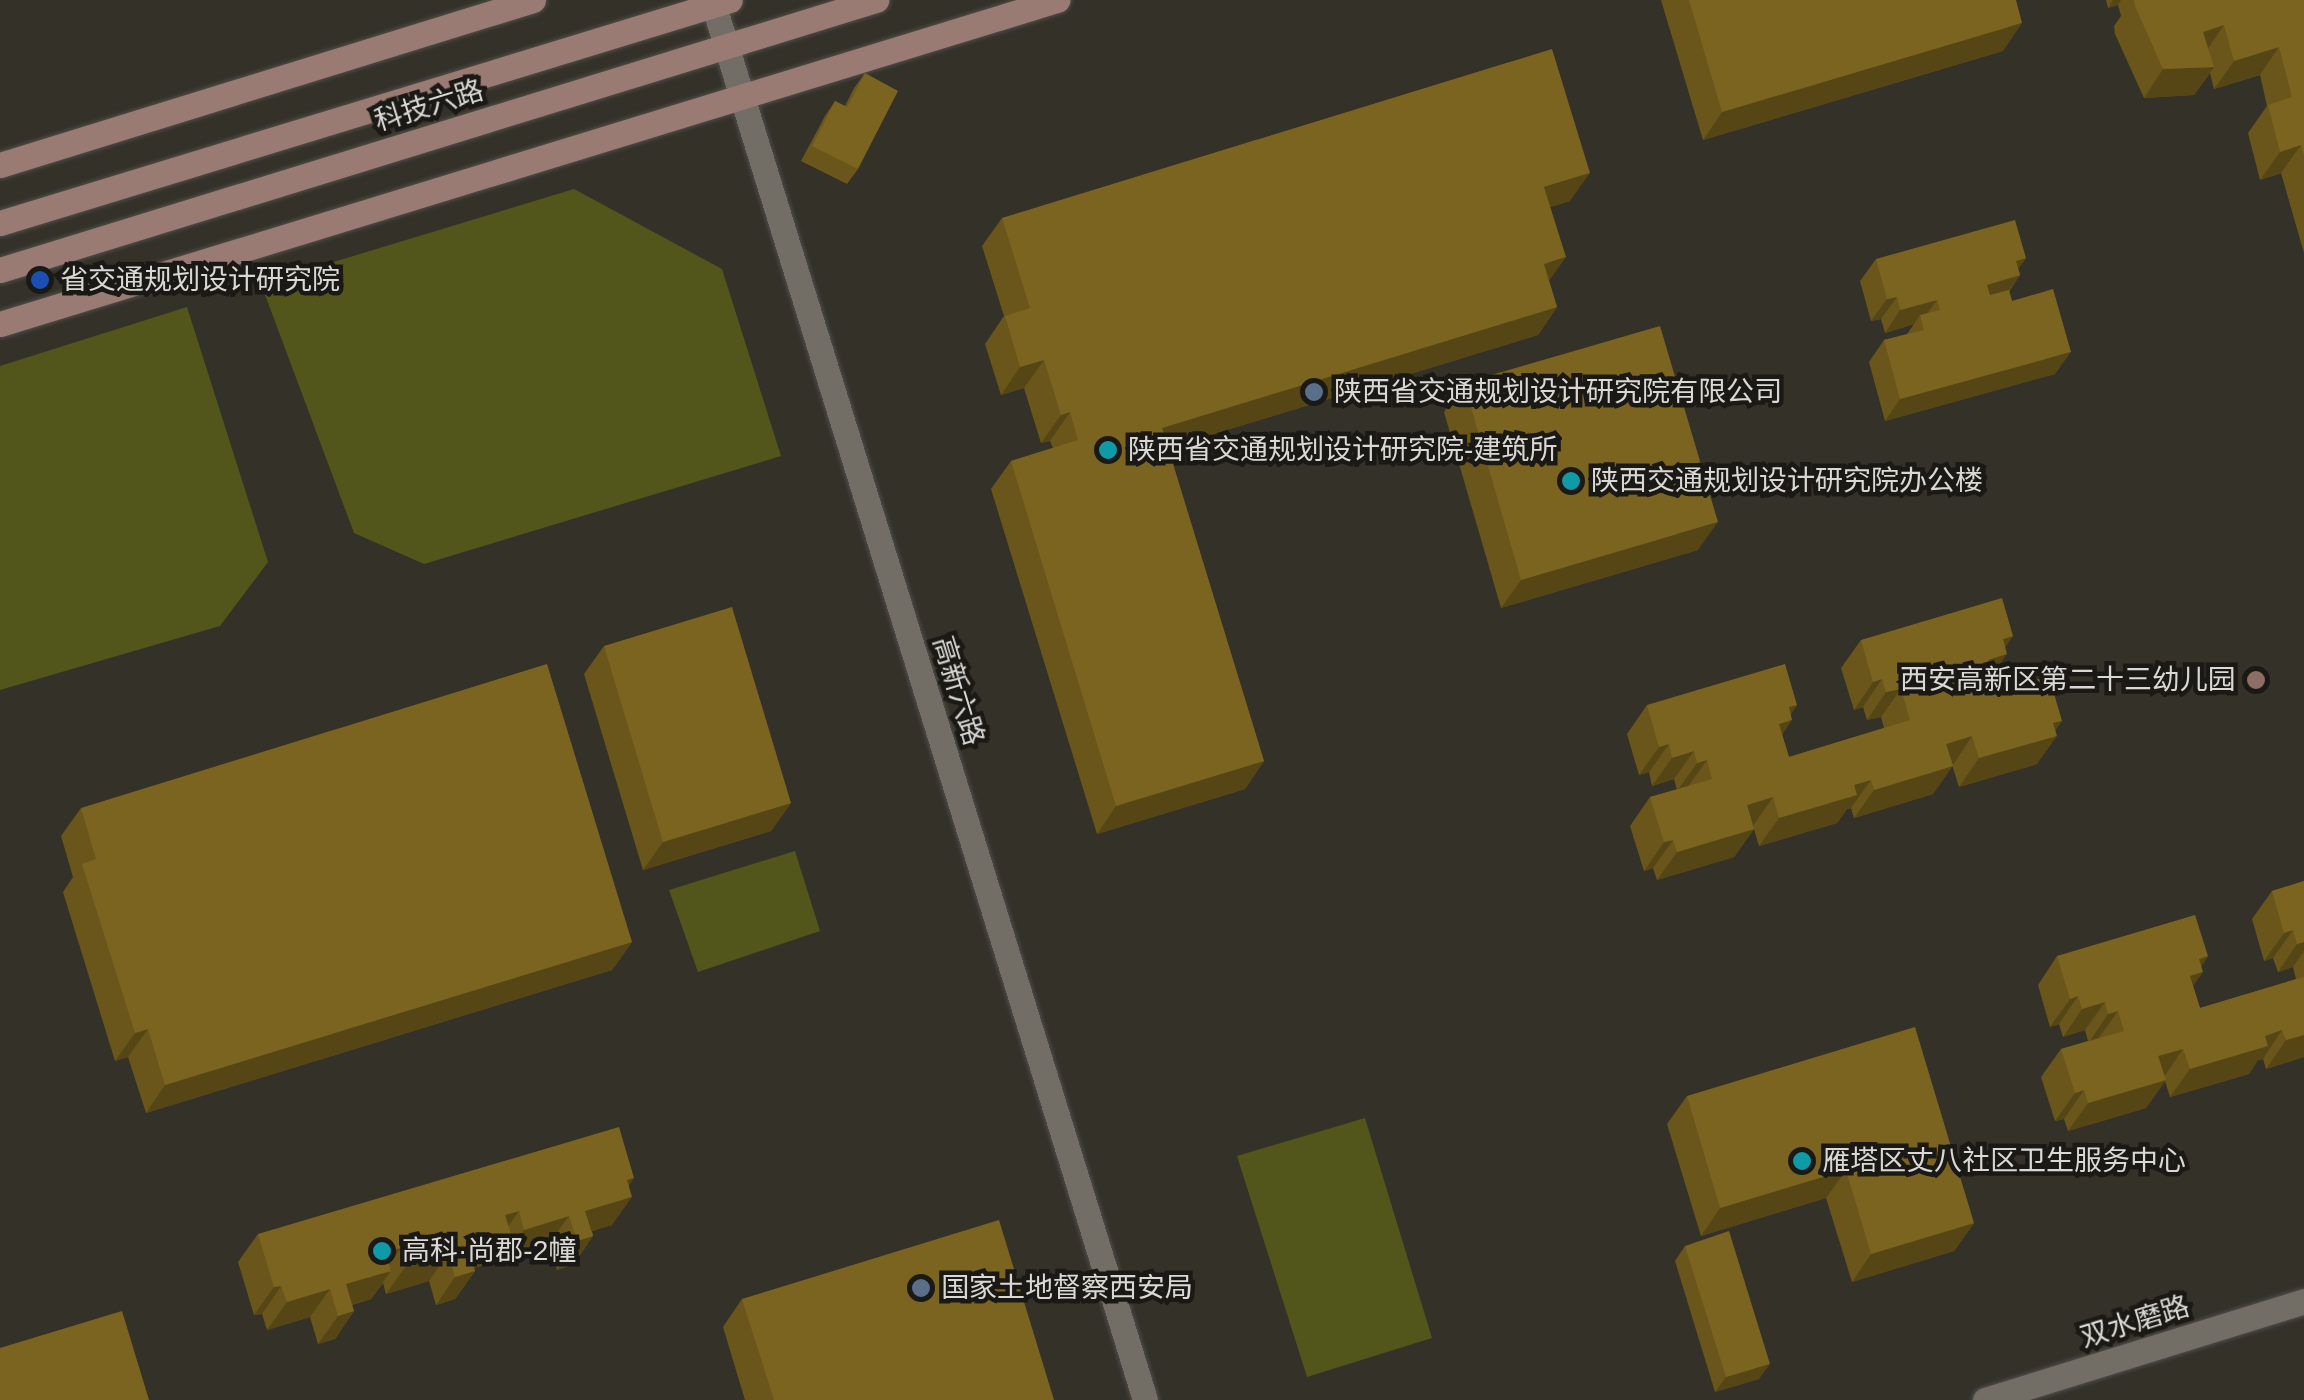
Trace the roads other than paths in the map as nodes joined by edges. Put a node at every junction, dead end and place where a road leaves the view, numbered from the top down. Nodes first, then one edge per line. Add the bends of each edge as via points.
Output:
1 (533, 0) edge
2 (876, 0) edge
3 (1057, 0) edge
4 (719, 2) edge
5 (727, 46) junction
6 (742, 97) junction
7 (0, 165) edge
8 (0, 223) edge
9 (0, 270) edge
10 (0, 324) edge
11 (2304, 1301) edge
12 (1145, 1400) edge
13 (1984, 1400) edge

1 - 7 main road
2 - 5 main road, 科技六路
3 - 6 main road
4 - 5 street, 高新六路
4 - 8 main road, 科技六路
5 - 6 street, 高新六路
5 - 9 main road, 科技六路
6 - 10 main road
6 - 12 street, 高新六路
11 - 13 street, 双水磨路

